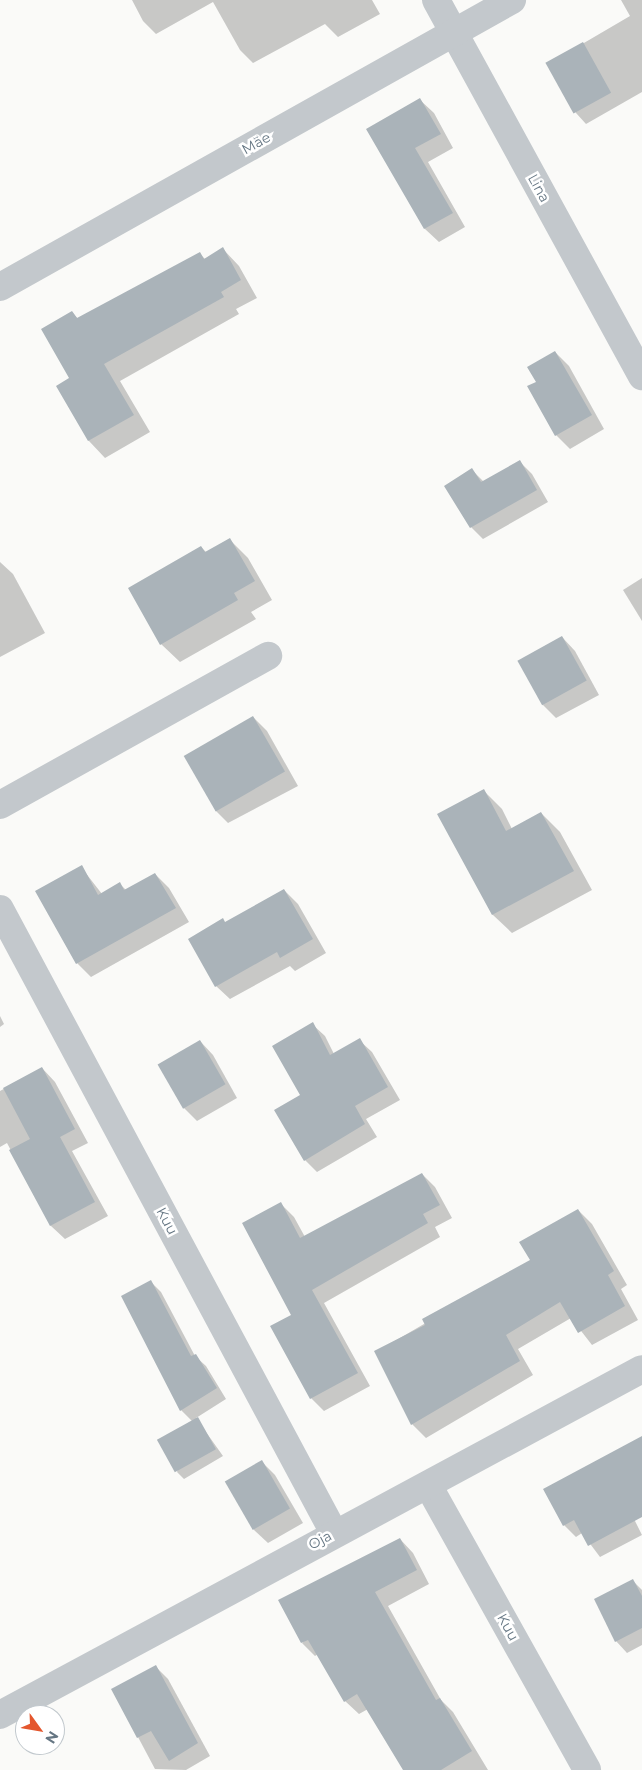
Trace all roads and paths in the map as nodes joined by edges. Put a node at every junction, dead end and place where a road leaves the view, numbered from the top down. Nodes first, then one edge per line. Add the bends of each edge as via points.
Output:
1 (436, 0) edge
2 (512, 0) edge
3 (453, 32) junction
4 (0, 287) edge
5 (642, 376) edge
6 (268, 656) dead end
7 (0, 805) edge
8 (0, 909) edge
9 (642, 1369) edge
10 (428, 1485) junction
11 (334, 1533) junction
12 (0, 1715) edge
13 (587, 1770) edge

1 - 3 street, Lina
2 - 3 street, Mäe
3 - 4 street, Mäe
3 - 5 street, Lina
6 - 7 street
8 - 11 street, Kuu
9 - 10 street, Oja
10 - 11 street, Oja
10 - 13 street, Kuu
11 - 12 street, Oja

